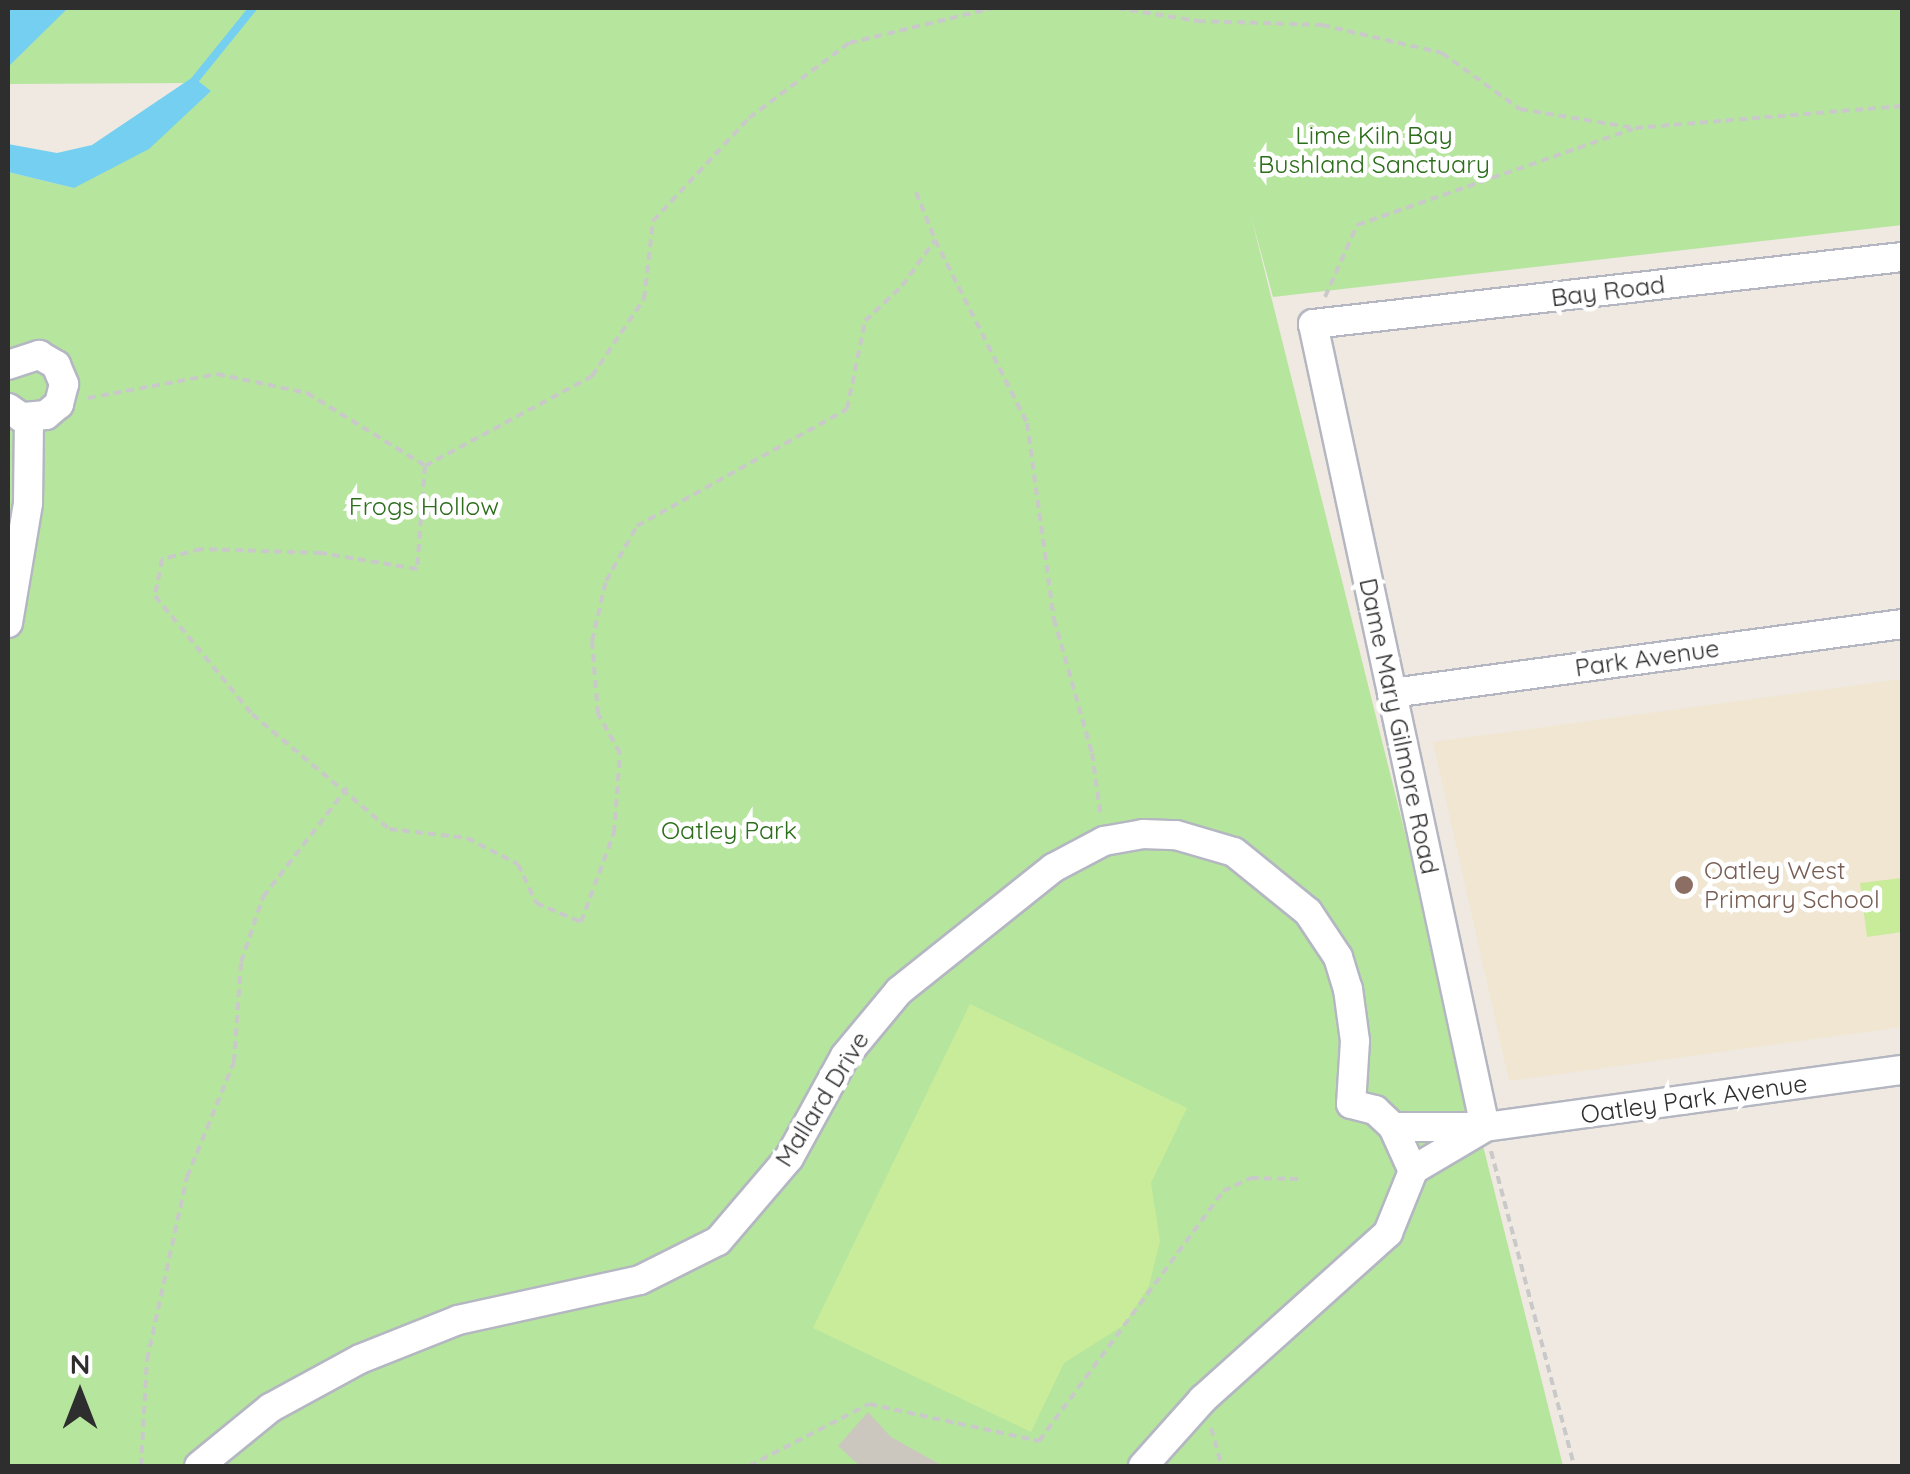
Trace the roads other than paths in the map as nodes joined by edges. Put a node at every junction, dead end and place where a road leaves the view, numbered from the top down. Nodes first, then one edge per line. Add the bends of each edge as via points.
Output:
1 (1902, 257) edge
2 (1313, 324) joint
3 (8, 365) edge
4 (18, 413) edge
5 (8, 623) edge
6 (1902, 624) edge
7 (1392, 693) junction
8 (1902, 1070) edge
9 (1393, 1127) junction
10 (1485, 1127) junction
11 (1412, 1170) junction
12 (200, 1466) edge
13 (1143, 1466) edge

1 - 2 street, Bay Road
2 - 7 street, Dame Mary Gilmore Road
3 - 4 street via 28,354 48,359 64,384 59,404
4 - 5 street via 28,503
6 - 7 street, Park Avenue
7 - 10 street, Dame Mary Gilmore Road
8 - 10 street, Oatley Park Avenue
9 - 10 street, Mallard Drive
9 - 11 street
9 - 12 street, Mallard Drive via 1375,1110 1351,1104 1355,1041 1348,989 1338,957 1308,912 1262,870 1207,841 1143,834 1104,841 1053,868 899,991 845,1056 790,1158 718,1241 640,1280 474,1316 378,1351 298,1390
10 - 11 street
11 - 13 street via 1388,1234 1203,1399

